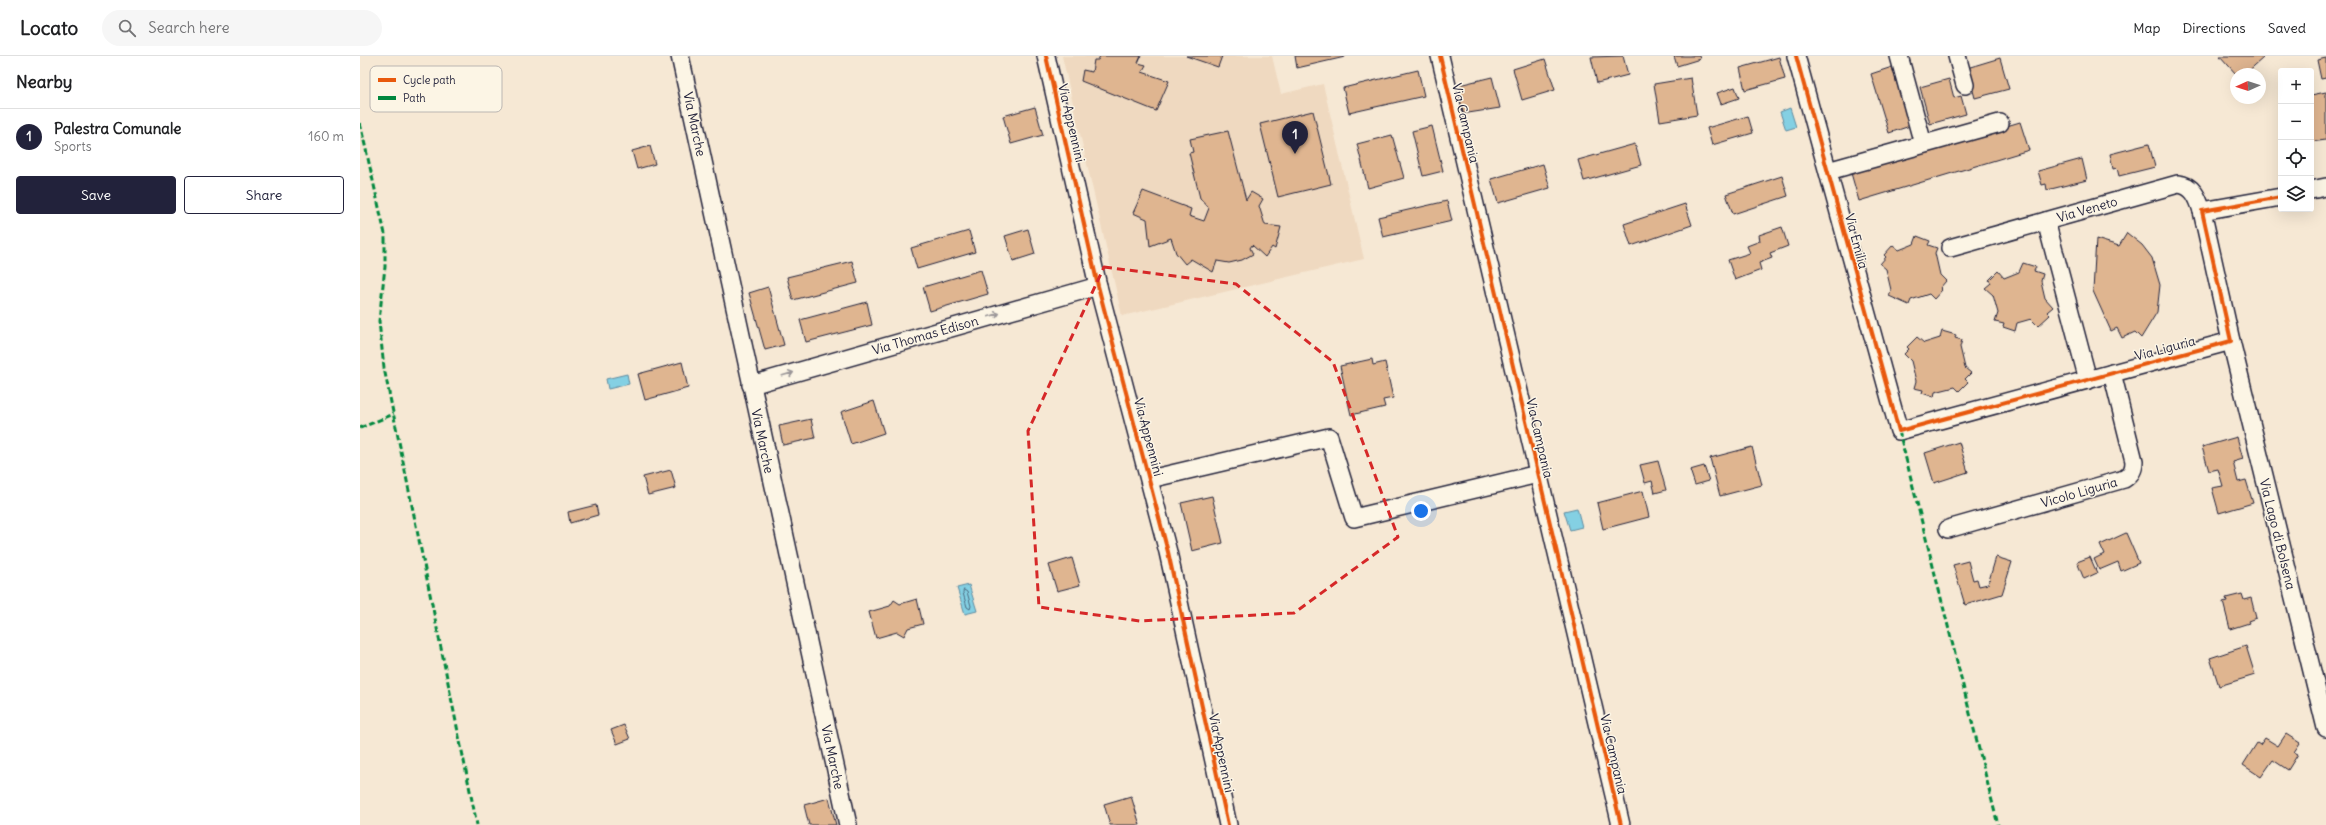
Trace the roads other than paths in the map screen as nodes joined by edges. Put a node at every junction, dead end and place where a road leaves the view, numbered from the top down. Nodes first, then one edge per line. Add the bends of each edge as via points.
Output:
1 (680, 56) edge
2 (1046, 56) edge
3 (1440, 56) edge
4 (1796, 56) edge
5 (1900, 56) edge
6 (1957, 56) edge
7 (1965, 85) dead end
8 (2000, 123) dead end
9 (1923, 144) junction
10 (1828, 171) junction
11 (2326, 187) edge
12 (2314, 189) edge
13 (2278, 198) edge
14 (2202, 212) junction
15 (2046, 221) junction
16 (1950, 248) dead end
17 (1098, 286) junction
18 (2231, 341) junction
19 (2112, 373) junction
20 (2088, 380) junction
21 (751, 385) junction
22 (1899, 431) joint
23 (1538, 474) junction
24 (1150, 479) junction
25 (1948, 529) dead end
26 (2326, 728) edge
27 (848, 825) edge
28 (1228, 825) edge
29 (1621, 825) edge

1 - 21 street, Via Marche
2 - 17 street, Via Appennini
3 - 23 street, Via Campania
4 - 10 street, Via Emilia
5 - 9 street
6 - 7 street
8 - 9 street
9 - 10 street
10 - 22 street, Via Emilia
11 - 12 street
13 - 14 street
14 - 15 street, Via Veneto via 2192,190 2188,186 2178,184
14 - 18 street
15 - 16 street
15 - 20 street, Via Veneto
21 -> 17 street, Via Thomas Edison
17 - 24 street, Via Appennini
18 - 19 street, Via Liguria
18 - 26 street, Via Lago di Bolsena
19 - 20 street, Via Liguria
19 - 25 street, Vicolo Liguria via 2134,461 2132,472 2128,476
20 - 22 street, Via Liguria
21 - 27 street, Via Marche
23 - 24 street via 1354,518 1329,437
23 - 29 street, Via Campania
24 - 28 street, Via Appennini

